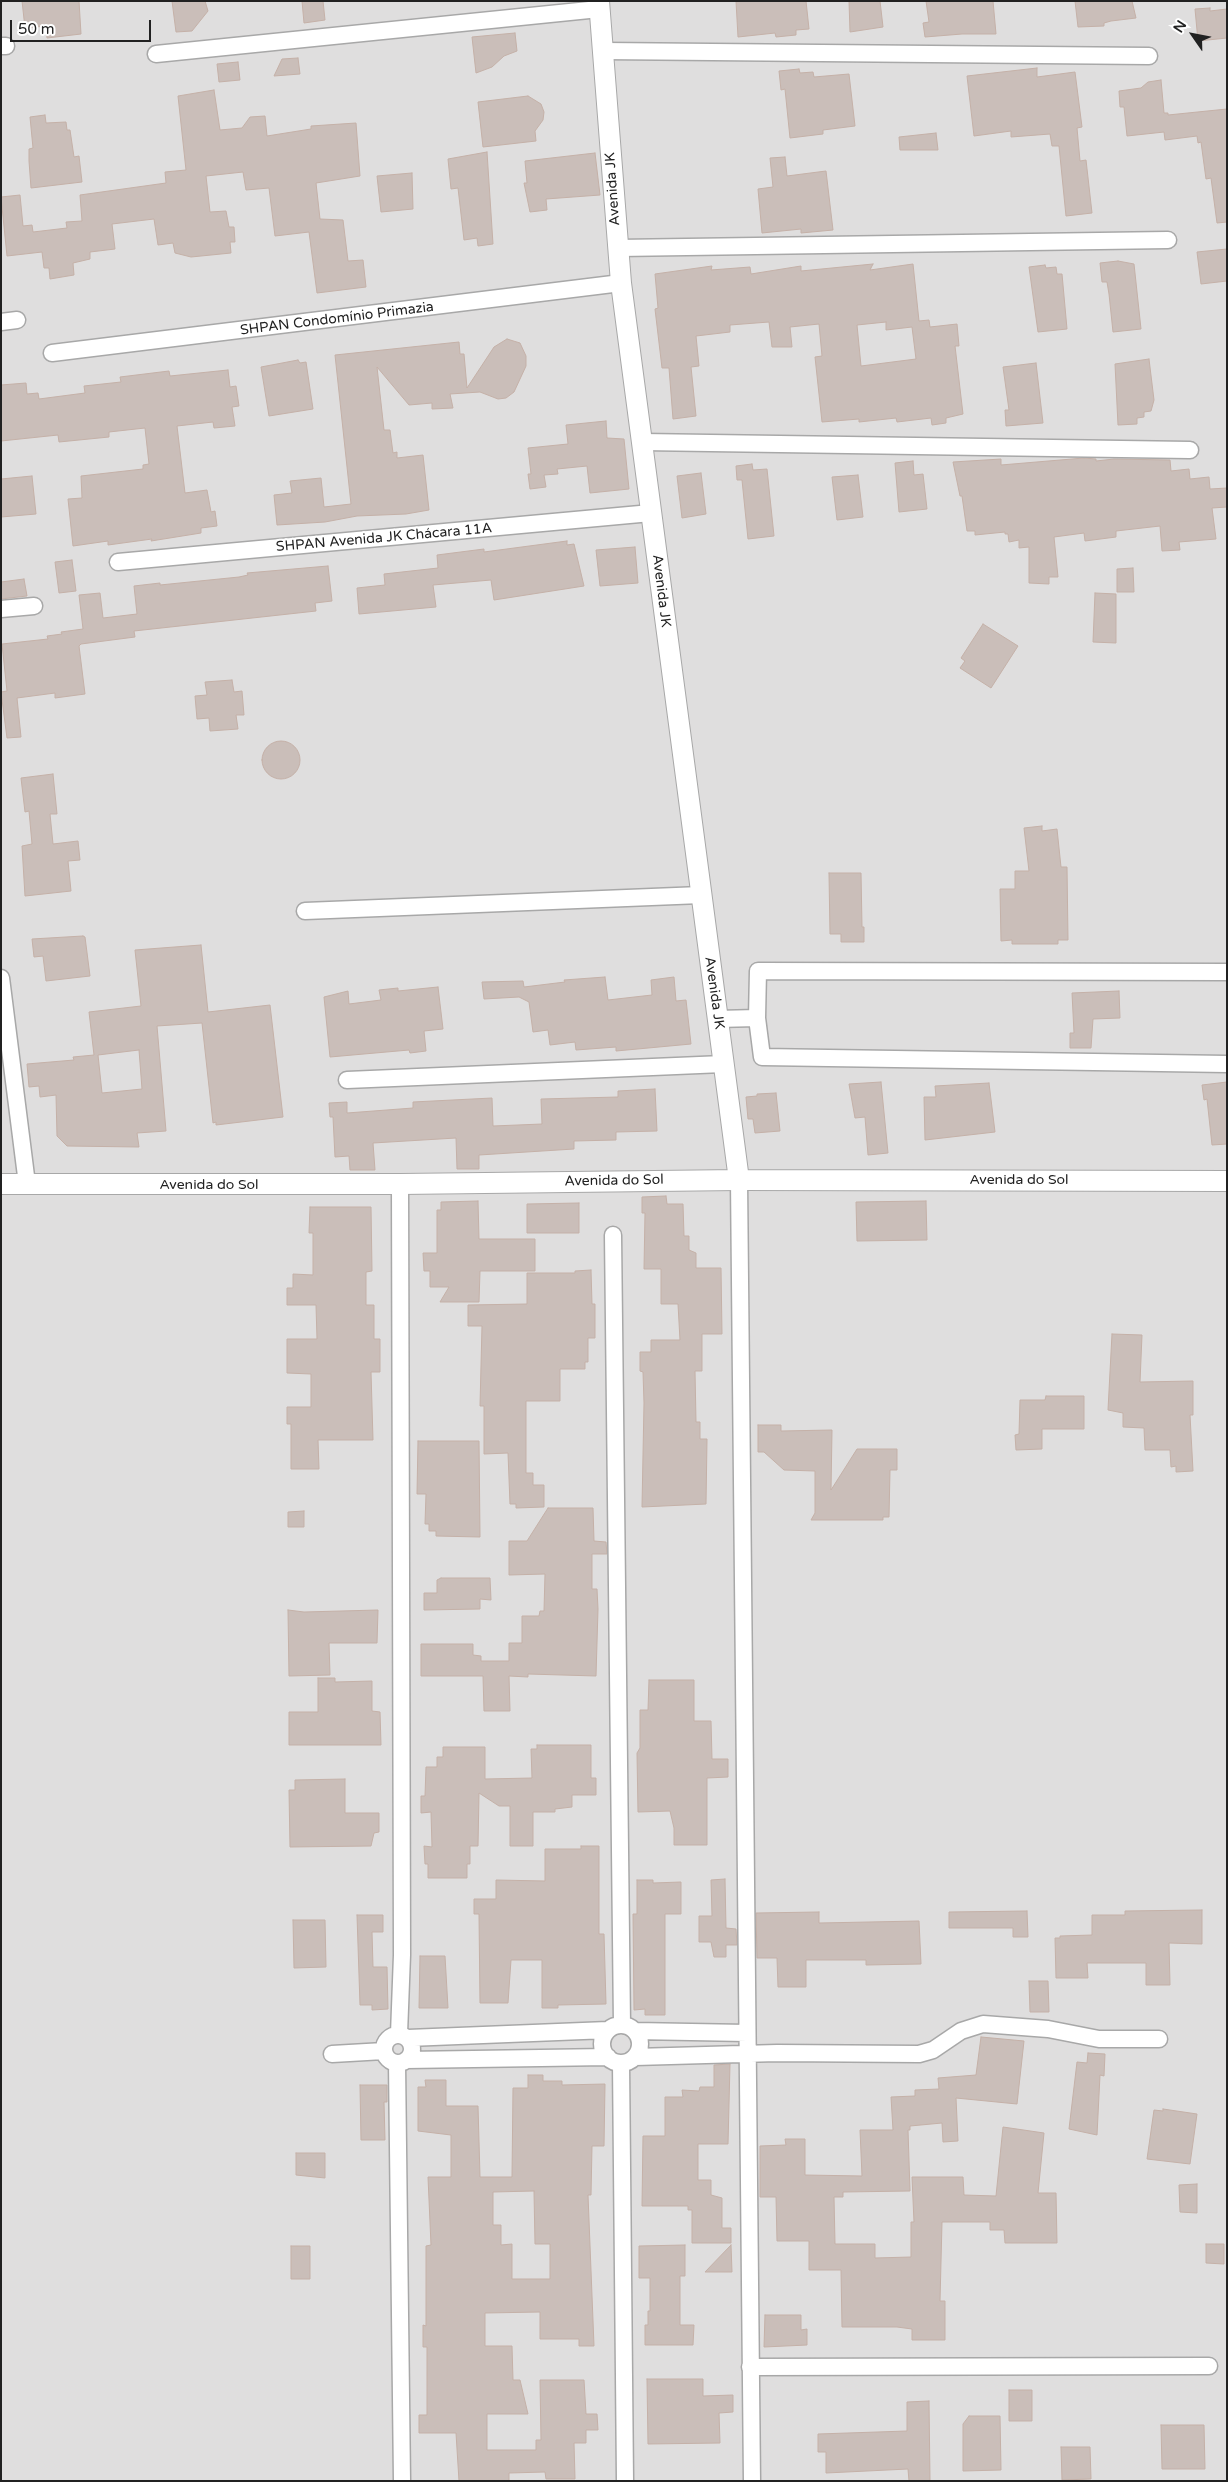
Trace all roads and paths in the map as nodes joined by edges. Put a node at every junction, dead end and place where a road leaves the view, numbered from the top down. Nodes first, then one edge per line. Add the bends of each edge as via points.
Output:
1 (599, 5) edge
2 (603, 51) junction
3 (156, 54) dead end
4 (1149, 56) dead end
5 (1168, 240) dead end
6 (618, 248) junction
7 (621, 284) junction
8 (52, 354) dead end
9 (642, 442) junction
10 (1190, 450) dead end
11 (651, 514) junction
12 (118, 562) dead end
13 (34, 606) dead end
14 (1, 609) edge
15 (701, 895) junction
16 (305, 912) dead end
17 (1227, 972) edge
18 (1, 978) edge
19 (757, 1018) junction
20 (718, 1019) junction
21 (723, 1064) junction
22 (1227, 1064) edge
23 (346, 1080) dead end
24 (738, 1180) junction
25 (1227, 1181) edge
26 (1, 1184) edge
27 (27, 1184) junction
28 (400, 1184) junction
29 (613, 1235) dead end
30 (622, 2028) junction
31 (687, 2032) junction
32 (748, 2033) junction
33 (404, 2036) junction
34 (1159, 2039) dead end
35 (384, 2051) junction
36 (332, 2054) dead end
37 (747, 2054) junction
38 (688, 2055) junction
39 (621, 2059) junction
40 (402, 2062) junction
41 (1209, 2366) dead end
42 (750, 2367) junction
43 (402, 2481) edge
44 (624, 2481) edge
45 (752, 2481) edge

1 - 2 street, Avenida JK
1 - 3 street
2 - 4 street
2 - 6 street, Avenida JK
5 - 6 street
6 - 7 street, Avenida JK
7 - 8 street, SHPAN Condomínio Primazia
7 - 9 street, Avenida JK
9 - 10 street
9 - 11 street, Avenida JK
11 - 12 street, SHPAN Avenida JK Chácara 11A
11 - 15 street, Avenida JK
13 - 14 street
15 - 16 street
15 - 20 street, Avenida JK
17 - 19 street via 758,971
18 - 27 street
19 - 20 street
19 - 22 street via 762,1057
20 - 21 street, Avenida JK
21 - 23 street
21 - 24 street, Avenida JK
24 - 25 street, Avenida do Sol
24 - 28 street, Avenida do Sol
24 - 32 street
26 - 27 street, Avenida do Sol
27 - 28 street, Avenida do Sol
28 - 33 street
29 - 30 street
30 - 31 street
30 - 33 street
30 - 39 street via 640,2044
30 - 39 street via 602,2043
31 - 32 street
31 - 38 street
32 - 37 street
33 - 35 street via 391,2036
33 - 40 street via 412,2046 411,2054
34 - 37 street via 1099,2039 1048,2028 983,2024 960,2031 933,2050 920,2054
35 - 36 street
35 - 40 street via 388,2059
37 - 38 street
37 - 42 street
38 - 39 street
39 - 40 street
39 - 44 street
40 - 43 street
41 - 42 street
42 - 45 street

